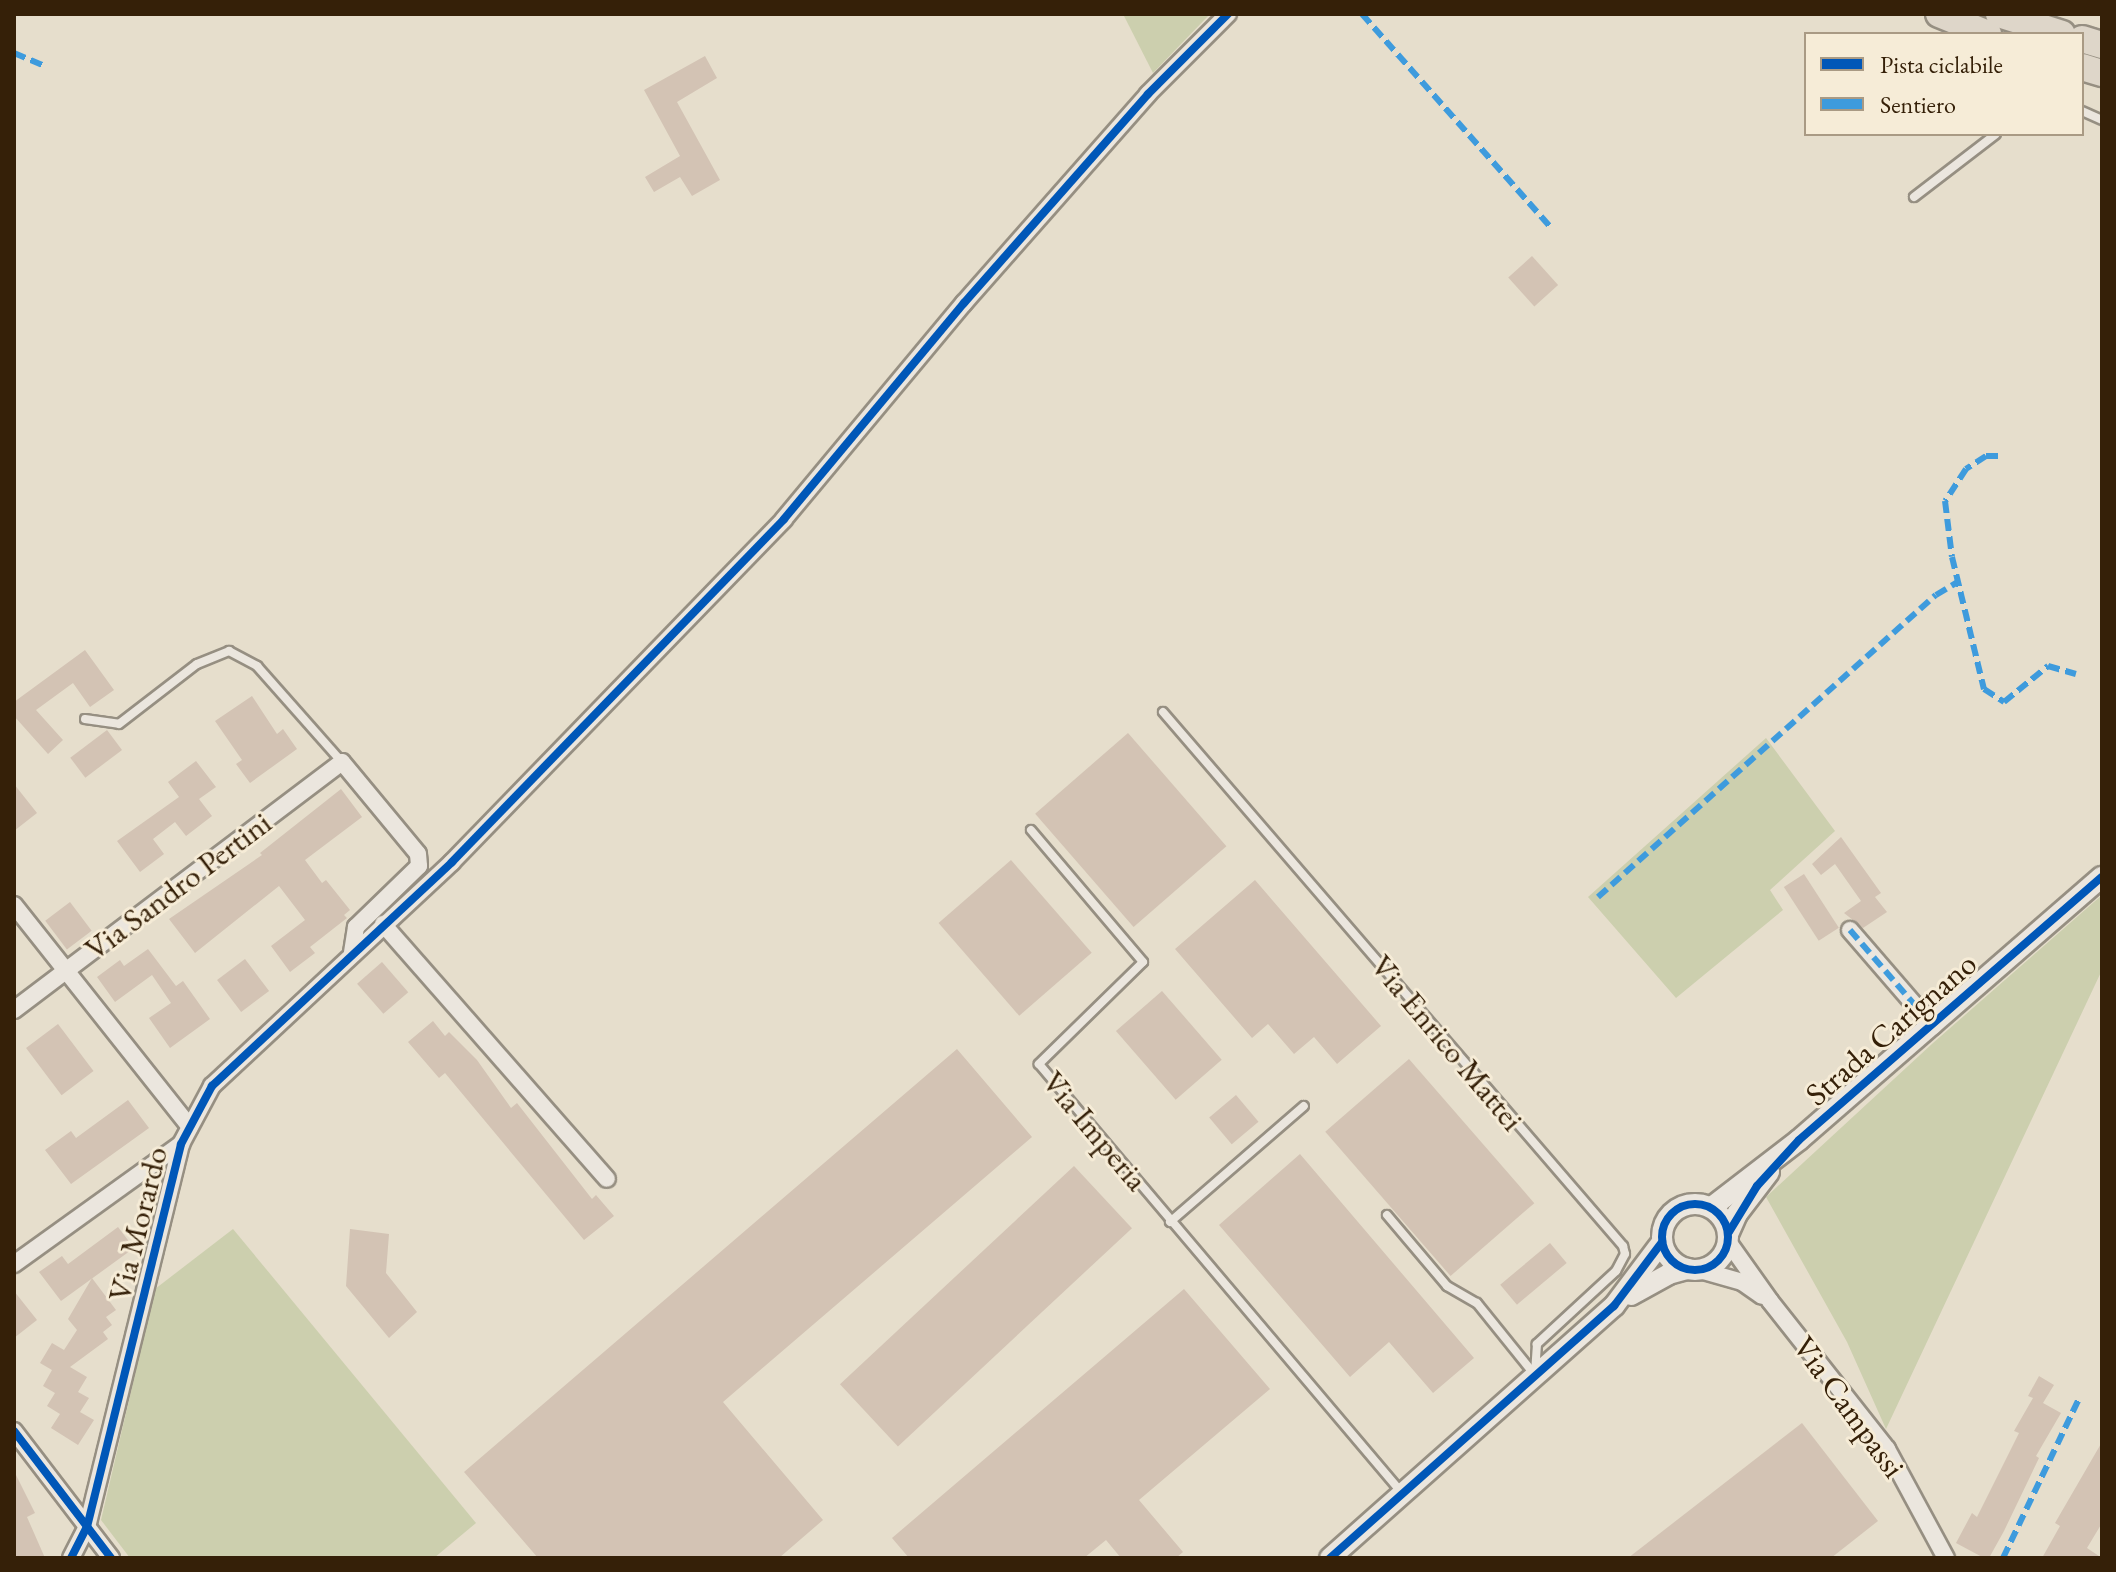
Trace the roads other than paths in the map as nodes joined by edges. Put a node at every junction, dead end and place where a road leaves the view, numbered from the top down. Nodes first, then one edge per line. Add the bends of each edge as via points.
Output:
1 (1228, 14) edge
2 (1939, 14) edge
3 (1999, 14) edge
4 (1983, 32) edge
5 (2056, 32) edge
6 (1993, 136) edge
7 (1914, 197) dead end
8 (1163, 712) dead end
9 (85, 719) dead end
10 (342, 762) junction
11 (1031, 830) dead end
12 (2102, 877) edge
13 (14, 905) edge
14 (383, 924) junction
15 (1850, 930) dead end
16 (352, 953) junction
17 (68, 970) junction
18 (14, 1010) edge
19 (1933, 1026) junction
20 (1304, 1106) dead end
21 (190, 1127) junction
22 (1799, 1140) junction
23 (181, 1144) junction
24 (607, 1179) dead end
25 (1712, 1207) junction
26 (1387, 1215) dead end
27 (1170, 1222) junction
28 (1729, 1238) junction
29 (1662, 1242) junction
30 (14, 1264) edge
31 (1693, 1270) junction
32 (1770, 1301) junction
33 (1614, 1306) junction
34 (1535, 1375) junction
35 (14, 1431) edge
36 (1402, 1493) junction
37 (87, 1527) junction
38 (71, 1558) edge
39 (111, 1558) edge
40 (1330, 1558) edge
41 (1946, 1558) edge

1 - 14 street, Via Morardo via 1148,94 964,303 784,519 452,862
2 - 4 main road
3 - 5 main road
6 - 7 lane
8 - 34 lane, Via Enrico Mattei via 1623,1246 1625,1254 1616,1271 1537,1344
9 - 10 lane via 119,724 197,664 229,651 257,666
10 - 16 street, Via Morardo via 418,854 419,866 356,927
10 - 17 street, Via Sandro Pertini
11 - 27 lane, Via Imperia via 1143,962 1039,1064
12 - 19 street, Strada Carignano
13 - 17 street
14 - 16 street, Via Morardo
14 - 24 street
15 - 19 street
16 - 21 street, Via Morardo via 212,1086
17 - 18 street, Via Sandro Pertini
17 - 21 street
19 - 22 street, Strada Carignano
20 - 27 lane, Via Imperia
21 - 23 street, Via Morardo
22 - 25 street, Strada Carignano
22 - 28 street, Strada Carignano via 1757,1186
23 - 30 street
23 - 37 street, Via Morardo
25 - 28 street via 1722,1216
25 - 29 street via 1694,1203 1677,1208 1667,1218
26 - 34 lane via 1447,1286 1477,1303
27 - 36 lane, Via Imperia
28 - 31 street via 1712,1266
28 - 32 street, Via Campassi
29 - 31 street via 1668,1257
29 - 33 street
31 - 32 street, Via Campassi via 1742,1282
31 - 33 street via 1669,1274
32 - 41 street, Via Campassi via 1887,1449
33 - 34 street
34 - 36 street
35 - 37 street
36 - 40 street
37 - 38 street, Via Morardo
37 - 39 street

